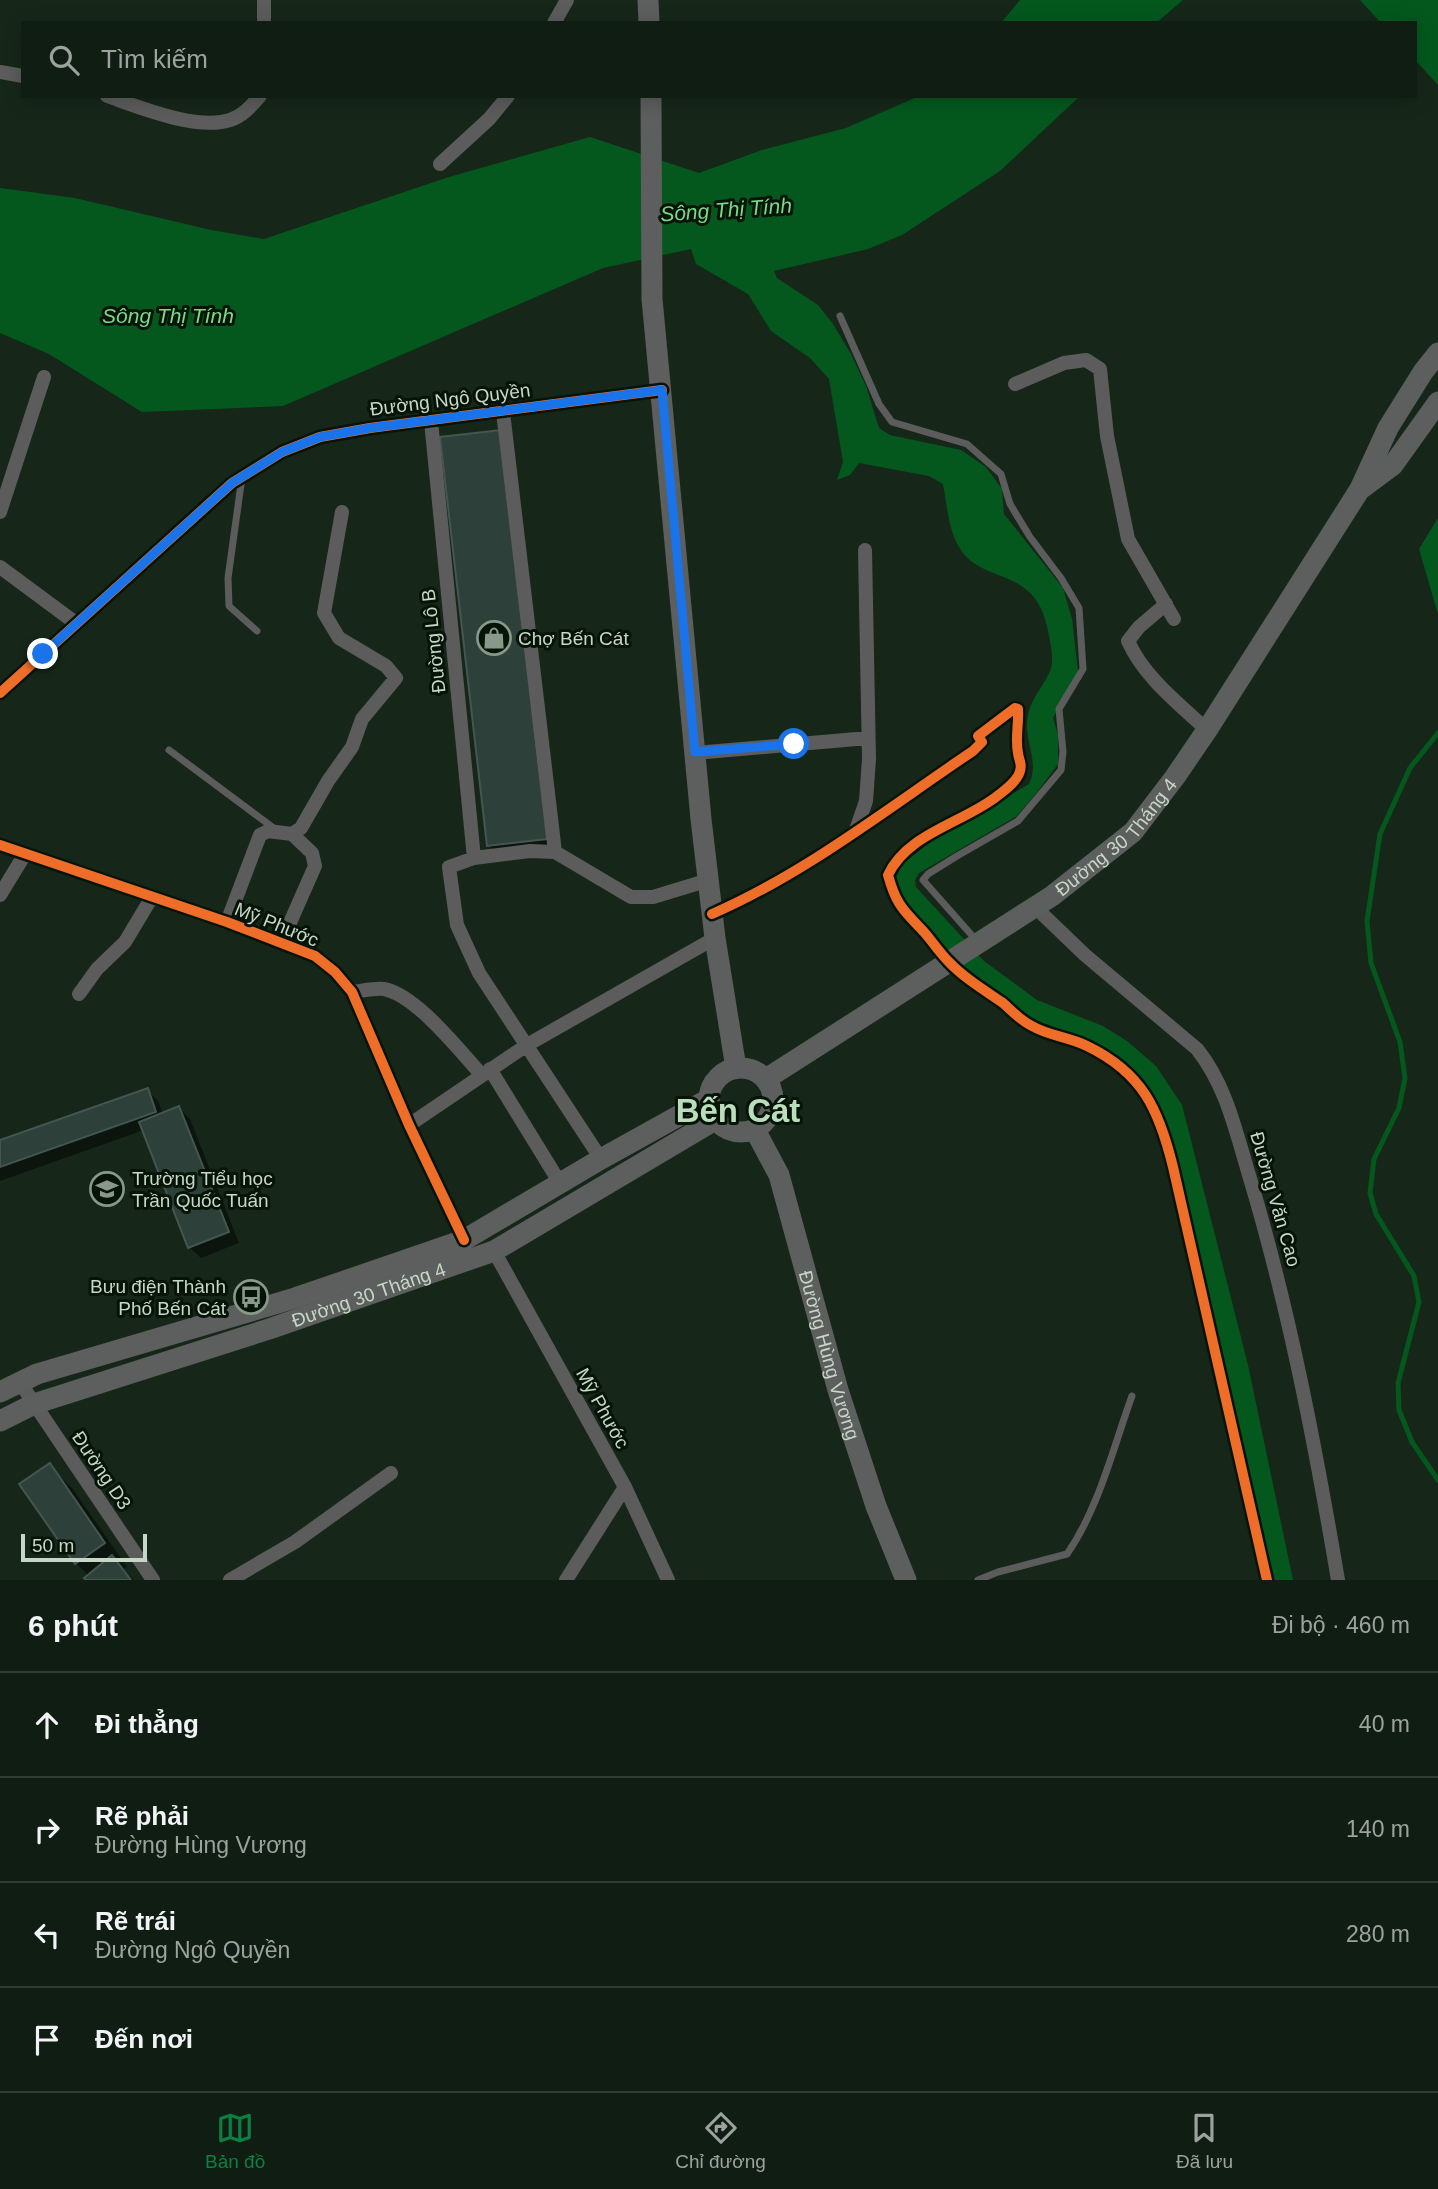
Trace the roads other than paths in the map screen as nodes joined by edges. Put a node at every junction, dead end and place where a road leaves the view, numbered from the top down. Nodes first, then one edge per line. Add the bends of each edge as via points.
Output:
1 (264, 0) edge
2 (567, 0) edge
3 (648, 0) edge
4 (264, 21) edge
5 (555, 21) edge
6 (649, 21) edge
7 (0, 72) edge
8 (21, 76) edge
9 (113, 98) edge
10 (258, 98) edge
11 (506, 98) edge
12 (651, 98) edge
13 (440, 164) dead end
14 (840, 316) dead end
15 (1438, 353) edge
16 (44, 377) dead end
17 (1015, 384) dead end
18 (662, 390) junction
19 (1438, 402) edge
20 (503, 412) junction
21 (431, 421) junction
22 (242, 476) junction
23 (1360, 489) junction
24 (0, 512) edge
25 (342, 512) dead end
26 (865, 550) dead end
27 (0, 567) edge
28 (1166, 604) junction
29 (1174, 619) dead end
30 (77, 624) junction
31 (257, 631) dead end
32 (0, 693) edge
33 (1207, 730) junction
34 (868, 738) junction
35 (169, 750) dead end
36 (695, 752) junction
37 (856, 830) junction
38 (286, 833) junction
39 (0, 845) edge
40 (555, 852) junction
41 (25, 853) junction
42 (474, 858) junction
43 (709, 880) junction
44 (0, 895) edge
45 (152, 897) junction
46 (1035, 907) junction
47 (712, 914) junction
48 (227, 922) junction
49 (715, 938) junction
50 (281, 943) junction
51 (977, 944) junction
52 (950, 961) junction
53 (352, 992) junction
54 (79, 994) dead end
55 (527, 1045) junction
56 (736, 1068) junction
57 (485, 1071) junction
58 (766, 1079) junction
59 (709, 1099) junction
60 (715, 1120) junction
61 (409, 1125) junction
62 (755, 1130) junction
63 (670, 1135) junction
64 (601, 1159) junction
65 (561, 1184) junction
66 (464, 1240) junction
67 (494, 1251) junction
68 (298, 1308) junction
69 (19, 1381) junction
70 (0, 1392) edge
71 (1132, 1396) dead end
72 (34, 1404) junction
73 (0, 1420) edge
74 (391, 1473) dead end
75 (625, 1487) junction
76 (153, 1580) edge
77 (230, 1580) edge
78 (566, 1580) edge
79 (668, 1580) edge
80 (906, 1580) edge
81 (978, 1580) edge
82 (1267, 1580) edge
83 (1338, 1580) edge

1 - 4 street
2 - 5 street
3 - 6 main road
7 - 8 street
9 - 10 street via 212,124 232,120
11 - 13 street
12 - 18 main road via 652,299
14 - 51 lane via 879,404 892,422 967,444 1001,474 1010,504 1079,608 1083,669 1059,709 1061,771 1018,821 923,880
15 - 23 main road, Đường 30 Tháng 4 via 1388,428
16 - 24 street
17 - 28 street via 1064,363 1086,360 1100,369 1107,436 1128,539
18 - 20 street, Đường Ngô Quyền
18 - 36 main road
19 - 23 main road, Đường 30 Tháng 4 via 1393,465
20 - 21 street, Đường Ngô Quyền
20 - 40 street
21 - 22 street, Đường Ngô Quyền via 320,437 282,452
21 - 42 street, Đường Lô B
22 - 30 street, Đường Ngô Quyền
22 - 31 lane via 228,578 229,606
23 - 33 main road, Đường 30 Tháng 4
25 - 38 street via 324,612 339,638 386,666 396,678 362,719 352,747 302,828
26 - 34 street
27 - 30 street
28 - 29 street
28 - 33 street via 1128,641 1160,687
30 - 32 street, Đường Ngô Quyền
33 - 46 main road, Đường 30 Tháng 4 via 1133,832
34 - 36 street
34 - 37 street via 866,801
35 - 38 lane
36 - 43 main road
37 - 47 street via 754,895
37 - 52 street via 973,751 982,742 978,736 1018,709 1018,775 980,810 905,850 888,875 905,914
38 - 48 street via 264,832 256,843
38 - 50 street via 312,853 315,866
39 - 41 street, Mỹ Phước
40 - 42 street
40 - 43 street via 631,897 653,897
41 - 44 street
41 - 45 street, Mỹ Phước
42 - 55 street via 449,867 457,925 479,973
43 - 47 main road
45 - 48 street, Mỹ Phước
45 - 54 street via 125,942 97,968
46 - 51 main road, Đường 30 Tháng 4
46 - 83 street, Đường Văn Cao via 1196,1049 1219,1085 1278,1275
47 - 49 main road
48 - 50 street, Mỹ Phước
49 - 55 street
49 - 56 main road
50 - 53 street, Mỹ Phước via 315,956
51 - 52 main road, Đường 30 Tháng 4
52 - 58 main road, Đường 30 Tháng 4
52 - 82 street via 1033,1027 1089,1047 1119,1067 1141,1088 1159,1116
53 - 57 street via 383,989 406,999
53 - 61 street, Mỹ Phước
55 - 57 street
55 - 64 street
56 - 58 main road via 748,1068
56 - 59 main road via 717,1079
57 - 61 street
57 - 65 street
58 - 62 main road via 772,1088 773,1108
59 - 60 main road
59 - 63 main road, Đường 30 Tháng 4
60 - 62 main road via 733,1132
60 - 63 main road, Đường 30 Tháng 4
61 - 66 street, Mỹ Phước
62 - 80 main road, Đường Hùng Vương via 779,1175 838,1390
63 - 64 main road, Đường 30 Tháng 4
63 - 67 main road, Đường 30 Tháng 4
64 - 65 main road, Đường 30 Tháng 4
65 - 66 main road, Đường 30 Tháng 4
66 - 67 main road
66 - 68 main road, Đường 30 Tháng 4
67 - 68 main road, Đường 30 Tháng 4
67 - 75 street, Mỹ Phước
68 - 69 main road, Đường 30 Tháng 4
68 - 72 main road, Đường 30 Tháng 4
69 - 70 main road, Đường 30 Tháng 4
69 - 72 street, Đường D3
71 - 81 lane via 1100,1487 1067,1554
72 - 73 main road, Đường 30 Tháng 4
72 - 76 street, Đường D3
74 - 77 street via 295,1542
75 - 78 street
75 - 79 street, Mỹ Phước

